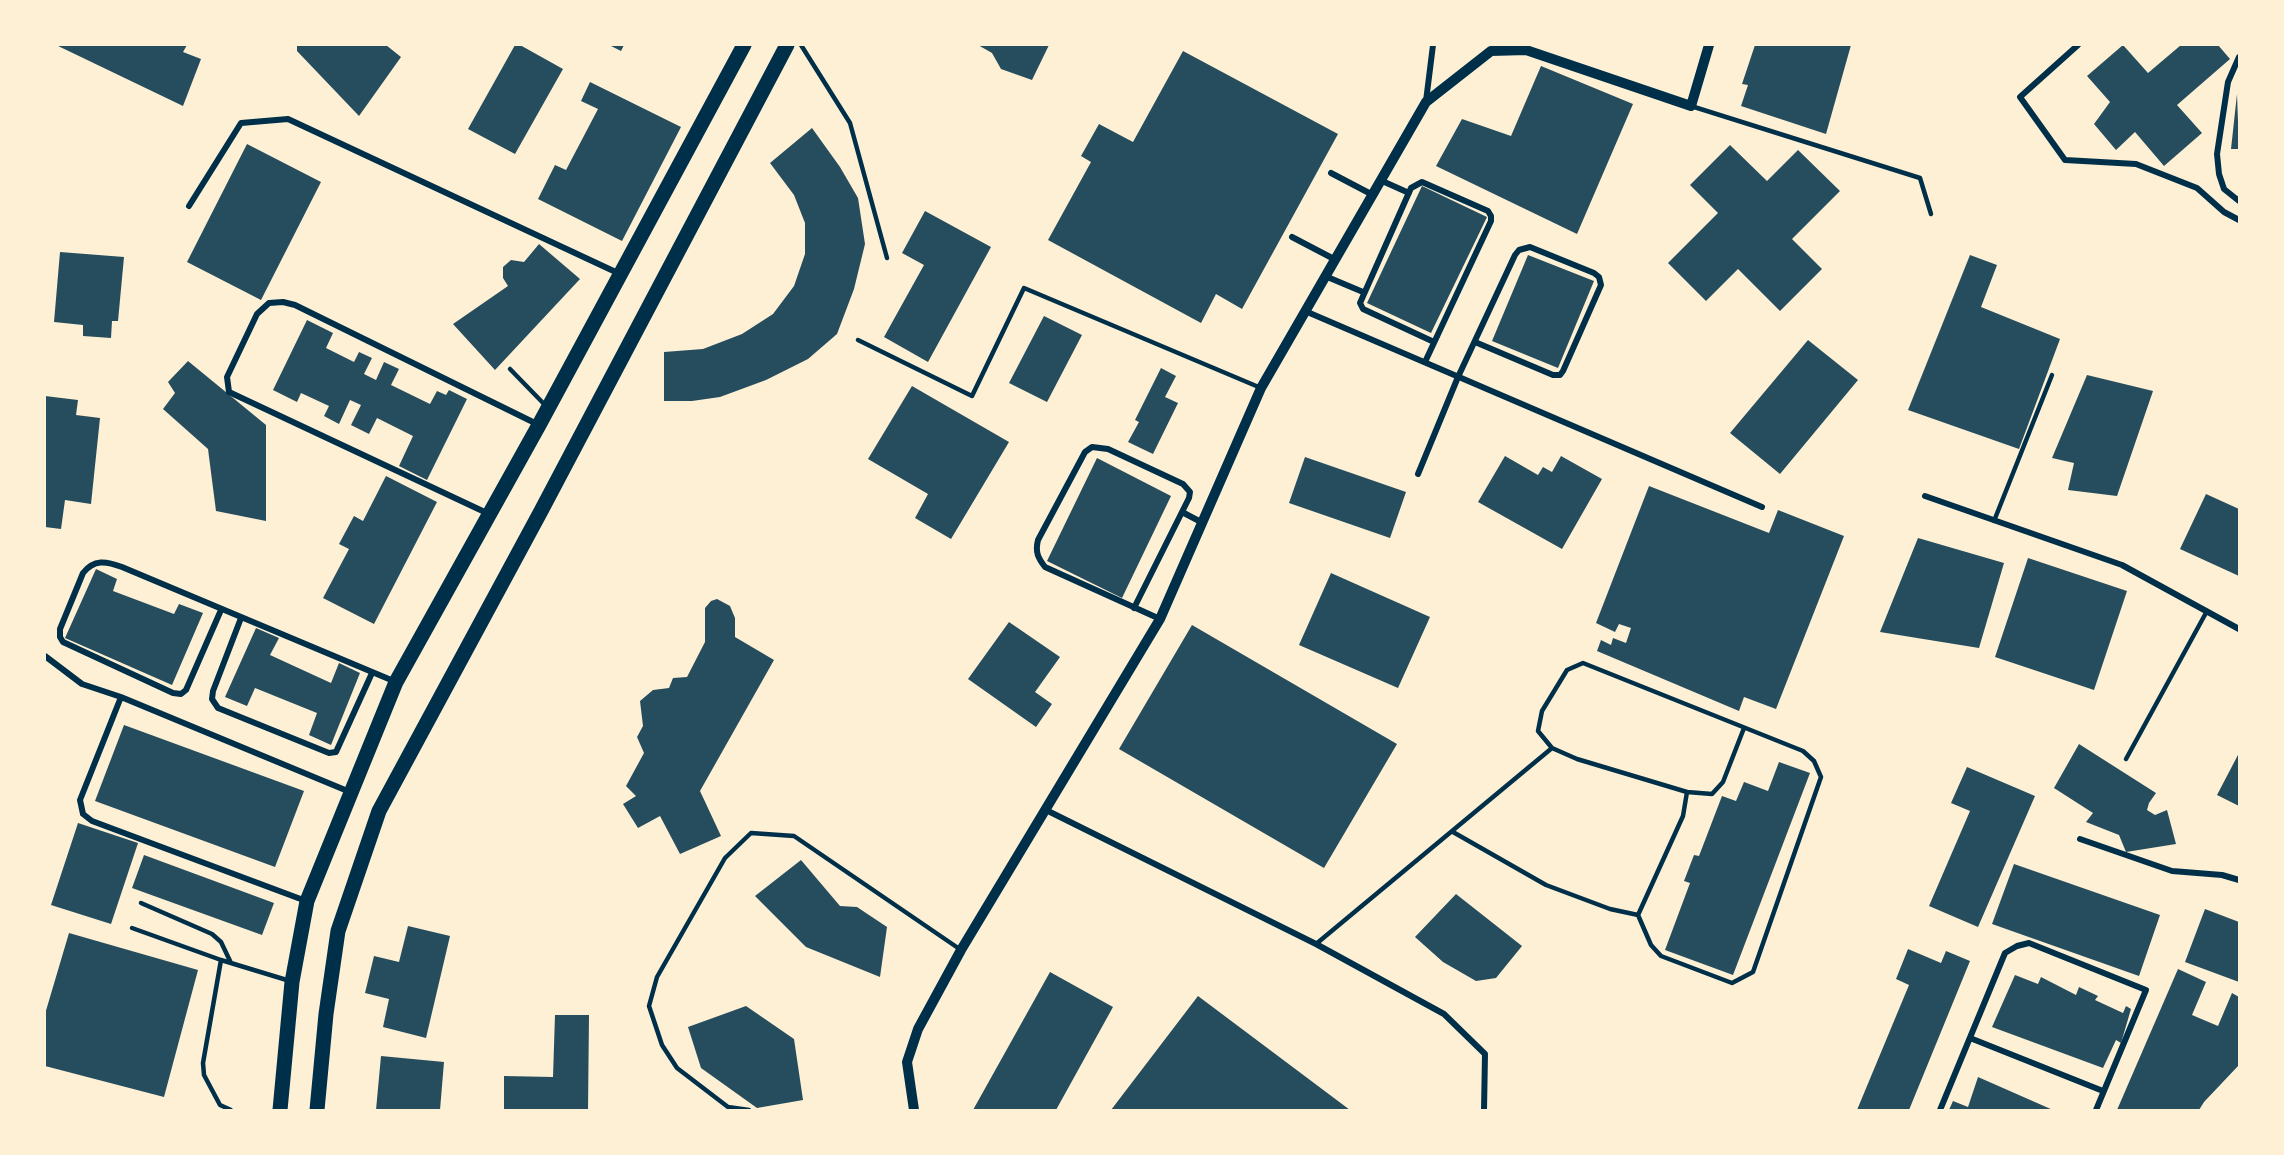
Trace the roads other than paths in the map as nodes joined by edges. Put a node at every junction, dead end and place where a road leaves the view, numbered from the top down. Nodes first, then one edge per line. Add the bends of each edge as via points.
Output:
1 (744, 45) edge
2 (788, 45) edge
3 (801, 45) edge
4 (1433, 45) edge
5 (1709, 45) edge
6 (2078, 45) edge
7 (2239, 57) edge
8 (1426, 102) junction
9 (1691, 106) junction
10 (1330, 173) dead end
11 (1380, 180) junction
12 (1409, 193) junction
13 (1371, 194) junction
14 (2239, 201) edge
15 (189, 206) dead end
16 (1931, 214) dead end
17 (2239, 220) edge
18 (1292, 237) dead end
19 (887, 258) dead end
20 (1334, 259) junction
21 (620, 274) junction
22 (1324, 275) junction
23 (1363, 292) junction
24 (1305, 311) junction
25 (858, 340) dead end
26 (1434, 342) junction
27 (1475, 342) junction
28 (1425, 362) junction
29 (510, 369) dead end
30 (2052, 375) dead end
31 (1458, 377) junction
32 (1261, 388) junction
33 (548, 408) junction
34 (539, 425) junction
35 (1418, 474) dead end
36 (1925, 495) dead end
37 (1762, 507) dead end
38 (1182, 512) junction
39 (489, 514) junction
40 (1994, 521) junction
41 (1201, 522) junction
42 (1134, 608) junction
43 (221, 610) junction
44 (2207, 611) junction
45 (241, 618) junction
46 (1160, 619) junction
47 (2239, 629) edge
48 (45, 656) edge
49 (372, 673) junction
50 (396, 682) junction
51 (121, 697) junction
52 (1744, 728) junction
53 (1552, 748) junction
54 (2126, 759) dead end
55 (351, 792) junction
56 (1688, 792) junction
57 (1046, 810) junction
58 (1453, 832) junction
59 (2080, 839) dead end
60 (2239, 880) edge
61 (307, 901) junction
62 (141, 903) dead end
63 (1638, 915) junction
64 (132, 928) dead end
65 (1316, 944) junction
66 (961, 950) junction
67 (221, 960) junction
68 (231, 963) junction
69 (292, 982) junction
70 (1970, 1038) junction
71 (2103, 1091) junction
72 (219, 1108) edge
73 (231, 1110) edge
74 (280, 1110) edge
75 (317, 1110) edge
76 (748, 1110) edge
77 (914, 1110) edge
78 (1484, 1110) edge
79 (1940, 1110) edge
80 (2096, 1110) edge

1 - 21 main road
2 - 75 main road via 378,811 338,931
3 - 19 lane via 850,123
4 - 8 street
5 - 9 street
6 - 17 street via 2020,97 2065,160 2136,164 2197,188
7 - 14 street via 2228,82 2217,154 2224,189
8 - 9 street via 1491,51 1526,50
8 - 11 street
9 - 16 lane via 1920,178
10 - 13 street
11 - 12 street
11 - 13 street
12 - 23 street
12 - 26 street via 1414,184 1426,182 1488,211 1491,216
13 - 20 street
15 - 21 street via 241,123 288,119
18 - 20 street
20 - 22 street
21 - 33 main road
22 - 23 street
22 - 24 street
23 - 26 street via 1363,309
24 - 28 street
24 - 32 street
25 - 32 lane via 972,396 1024,288
26 - 28 street
27 - 27 street via 1520,250 1530,247 1599,277 1601,285 1560,375
27 - 31 street
28 - 31 street
29 - 33 lane
30 - 40 lane
31 - 35 street
31 - 37 street
32 - 41 street
33 - 34 main road
34 - 39 main road
34 - 39 street via 295,305 269,303 257,314 227,378 229,392
36 - 40 street
38 - 41 street
38 - 42 street
38 - 42 street via 1190,492 1183,484 1108,448 1092,447 1085,452 1038,540 1038,559 1045,567
39 - 50 main road
40 - 44 street via 2122,565
41 - 46 street
42 - 46 street
43 - 43 street via 99,561 83,573 60,637 63,642 181,694
43 - 45 street
44 - 47 street
44 - 54 lane
45 - 49 street
45 - 49 street via 213,691 212,699 218,708 328,753 336,752
46 - 57 street
48 - 51 street via 82,684
49 - 50 street
50 - 55 main road
51 - 55 street
51 - 61 street via 80,801 83,814 92,821
52 - 53 lane via 1583,663 1567,670 1542,711 1538,731
52 - 56 lane via 1723,782 1712,794
52 - 63 lane via 1803,751 1814,761 1821,777 1753,972 1732,983 1661,956 1651,945
53 - 56 lane
53 - 58 lane
55 - 61 main road
56 - 63 lane via 1683,816
57 - 65 street
57 - 66 street
58 - 63 lane via 1546,885
58 - 65 lane
59 - 60 street via 2172,871 2222,874
61 - 69 main road
62 - 68 lane via 212,934 221,942
64 - 67 lane
65 - 78 street via 1444,1014 1485,1054
66 - 76 lane via 794,836 751,833 725,858 657,977 649,1006 662,1045 677,1068 728,1107
66 - 77 street via 918,1029 907,1062
67 - 68 lane
67 - 72 lane via 203,1063 204,1075
68 - 69 lane
69 - 74 main road
70 - 71 street
70 - 71 street via 2006,952 2017,946 2029,944 2114,977 2146,990
70 - 79 street
71 - 80 street
72 - 73 lane

